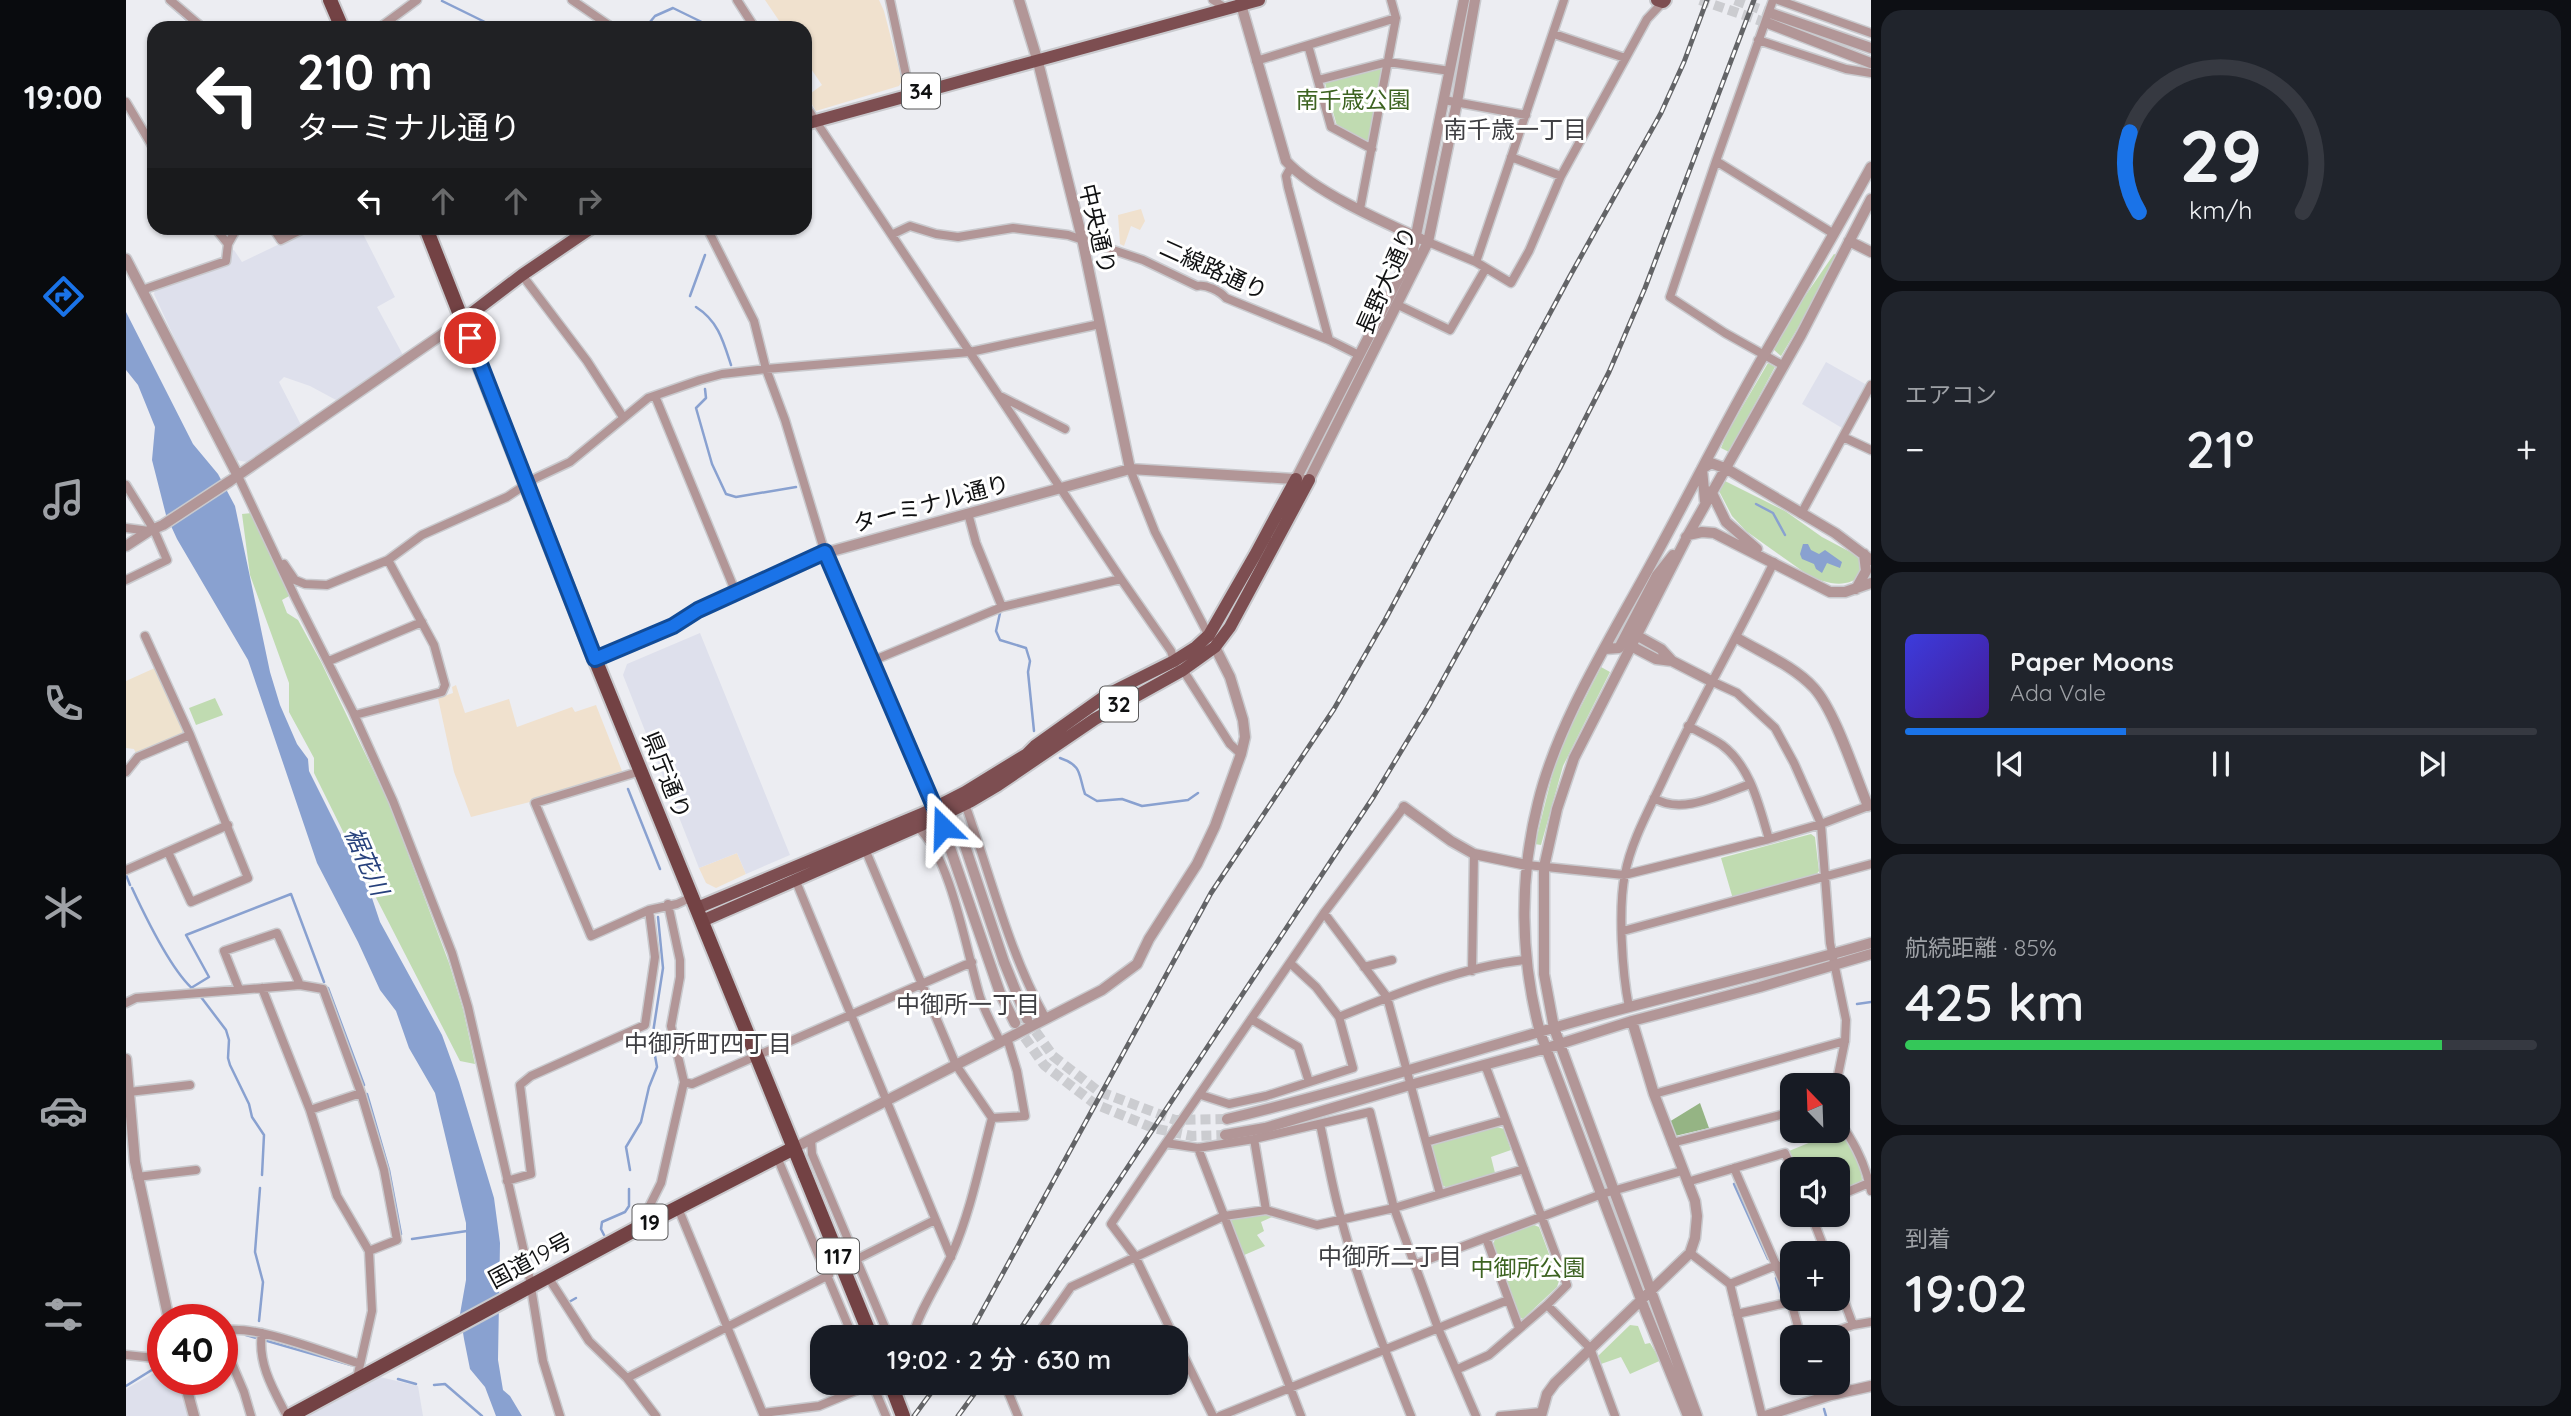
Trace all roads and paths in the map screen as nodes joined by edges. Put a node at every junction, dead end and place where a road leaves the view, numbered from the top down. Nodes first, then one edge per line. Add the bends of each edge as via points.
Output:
1 (170, 0) edge
2 (330, 0) edge
3 (417, 0) edge
4 (572, 0) edge
5 (737, 0) edge
6 (890, 0) edge
7 (1019, 0) edge
8 (1213, 0) edge
9 (1259, 0) edge
10 (1391, 0) edge
11 (1464, 0) edge
12 (1475, 0) edge
13 (1564, 0) edge
14 (1775, 0) edge
15 (1662, 1) edge
16 (1241, 3) edge
17 (1227, 9) junction
18 (1396, 18) junction
19 (196, 21) edge
20 (339, 21) edge
21 (388, 21) edge
22 (603, 21) edge
23 (750, 21) edge
24 (1871, 33) edge
25 (1554, 34) junction
26 (1758, 40) junction
27 (1308, 45) junction
28 (1871, 48) edge
29 (1625, 58) junction
30 (1256, 61) junction
31 (1038, 62) junction
32 (1388, 62) junction
33 (1871, 64) edge
34 (1450, 71) junction
35 (1871, 73) edge
36 (1318, 80) junction
37 (910, 94) junction
38 (1444, 100) junction
39 (126, 102) edge
40 (1457, 102) junction
41 (1526, 115) junction
42 (812, 121) edge
43 (812, 125) edge
44 (147, 137) edge
45 (1372, 149) junction
46 (1511, 157) junction
47 (1716, 160) junction
48 (1290, 167) junction
49 (1871, 167) edge
50 (1561, 176) junction
51 (1871, 200) edge
52 (1360, 209) junction
53 (893, 234) junction
54 (1834, 234) junction
55 (221, 235) edge
56 (233, 235) edge
57 (429, 235) edge
58 (581, 235) edge
59 (712, 235) edge
60 (1417, 237) junction
61 (1082, 238) junction
62 (1849, 240) junction
63 (1428, 242) junction
64 (228, 244) junction
65 (1871, 252) edge
66 (126, 259) edge
67 (1476, 262) junction
68 (1486, 268) junction
69 (522, 275) junction
70 (142, 290) junction
71 (1398, 305) junction
72 (463, 320) junction
73 (1100, 324) junction
74 (1329, 340) junction
75 (971, 352) junction
76 (1764, 354) junction
77 (1359, 355) junction
78 (1784, 366) junction
79 (766, 369) junction
80 (1871, 385) edge
81 (654, 396) junction
82 (1001, 397) junction
83 (623, 418) junction
84 (1065, 429) dead end
85 (1843, 436) junction
86 (1871, 450) edge
87 (1310, 453) junction
88 (1707, 466) junction
89 (1315, 467) junction
90 (1727, 468) junction
91 (1130, 469) junction
92 (234, 478) junction
93 (1308, 480) junction
94 (126, 485) edge
95 (526, 485) junction
96 (1061, 488) junction
97 (1711, 493) junction
98 (1705, 505) junction
99 (968, 513) junction
100 (1801, 514) junction
101 (126, 528) edge
102 (156, 528) junction
103 (1688, 535) junction
104 (268, 540) junction
105 (126, 546) edge
106 (825, 552) junction
107 (1868, 555) edge
108 (388, 559) junction
109 (1774, 562) junction
110 (1121, 579) junction
111 (126, 580) edge
112 (1871, 583) edge
113 (1855, 589) junction
114 (1871, 591) edge
115 (736, 593) junction
116 (1002, 607) junction
117 (422, 622) junction
118 (1636, 635) junction
119 (145, 636) dead end
120 (1737, 638) junction
121 (1212, 641) junction
122 (1631, 646) junction
123 (1605, 649) junction
124 (595, 659) junction
125 (329, 661) junction
126 (872, 661) junction
127 (1672, 661) junction
128 (1178, 665) junction
129 (1711, 681) junction
130 (355, 715) junction
131 (1688, 726) junction
132 (190, 735) junction
133 (1241, 754) junction
134 (641, 771) junction
135 (126, 772) edge
136 (1751, 784) junction
137 (1654, 797) junction
138 (965, 804) junction
139 (1404, 807) joint
140 (1870, 808) edge
141 (940, 813) junction
142 (1821, 824) junction
143 (228, 825) junction
144 (917, 827) junction
145 (1769, 839) junction
146 (865, 849) junction
147 (168, 852) junction
148 (1474, 854) junction
149 (1871, 864) edge
150 (1527, 865) junction
151 (1544, 867) junction
152 (126, 870) edge
153 (1624, 875) junction
154 (1826, 877) junction
155 (795, 879) junction
156 (668, 904) junction
157 (697, 909) junction
158 (649, 910) junction
159 (1324, 913) junction
160 (1623, 931) junction
161 (1871, 943) edge
162 (1871, 954) edge
163 (1833, 959) junction
164 (1392, 960) dead end
165 (1525, 960) junction
166 (972, 962) junction
167 (1290, 963) junction
168 (1364, 967) junction
169 (1472, 971) junction
170 (921, 984) junction
171 (300, 985) junction
172 (262, 988) junction
173 (239, 989) junction
174 (1387, 997) junction
175 (126, 1003) edge
176 (1629, 1007) junction
177 (850, 1016) junction
178 (1339, 1017) junction
179 (1027, 1019) tunnel mouth
180 (1046, 1019) junction
181 (1251, 1019) junction
182 (1632, 1021) junction
183 (1015, 1023) tunnel mouth
184 (1554, 1028) junction
185 (1540, 1032) junction
186 (1004, 1040) junction
187 (1845, 1041) junction
188 (1559, 1044) junction
189 (1546, 1048) junction
190 (756, 1057) junction
191 (126, 1059) edge
192 (956, 1065) junction
193 (1483, 1065) junction
194 (1408, 1071) junction
195 (1838, 1073) edge
196 (684, 1082) junction
197 (1309, 1082) junction
198 (190, 1084) dead end
199 (1410, 1084) junction
200 (129, 1092) junction
201 (361, 1093) junction
202 (1654, 1094) junction
203 (1201, 1095) junction
204 (886, 1100) junction
205 (310, 1110) junction
206 (1780, 1115) edge
207 (992, 1118) junction
208 (1227, 1119) tunnel mouth
209 (1505, 1120) junction
210 (1320, 1124) junction
211 (1225, 1135) tunnel mouth
212 (1850, 1137) edge
213 (811, 1139) junction
214 (1254, 1139) junction
215 (1426, 1142) junction
216 (1166, 1143) junction
217 (1672, 1143) junction
218 (794, 1148) junction
219 (1198, 1148) junction
220 (777, 1157) junction
221 (1787, 1157) edge
222 (1734, 1168) junction
223 (1524, 1170) junction
224 (196, 1171) dead end
225 (1682, 1171) junction
226 (138, 1177) junction
227 (507, 1181) junction
228 (1687, 1182) junction
229 (1870, 1186) edge
230 (1614, 1191) junction
231 (1850, 1192) edge
232 (1440, 1194) junction
233 (1602, 1194) junction
234 (678, 1208) junction
235 (1394, 1208) junction
236 (1266, 1210) junction
237 (1224, 1216) junction
238 (1541, 1216) junction
239 (935, 1220) junction
240 (1342, 1221) junction
241 (638, 1228) junction
242 (1486, 1238) junction
243 (369, 1251) junction
244 (1689, 1253) junction
245 (1135, 1256) junction
246 (951, 1257) junction
247 (855, 1260) junction
248 (1416, 1264) junction
249 (1777, 1265) junction
250 (1780, 1273) edge
251 (828, 1275) junction
252 (548, 1277) junction
253 (1730, 1284) junction
254 (528, 1288) junction
255 (1650, 1293) junction
256 (1508, 1300) junction
257 (1641, 1301) junction
258 (166, 1304) edge
259 (1780, 1304) edge
260 (1547, 1306) junction
261 (1848, 1311) edge
262 (1737, 1314) junction
263 (1871, 1322) edge
264 (848, 1325) edge
265 (866, 1325) edge
266 (884, 1325) edge
267 (916, 1325) edge
268 (1044, 1325) edge
269 (1168, 1325) edge
270 (1853, 1325) junction
271 (727, 1326) junction
272 (1850, 1326) edge
273 (238, 1328) edge
274 (1438, 1328) junction
275 (1519, 1328) junction
276 (262, 1337) junction
277 (1590, 1348) junction
278 (1384, 1349) junction
279 (126, 1355) edge
280 (147, 1357) edge
281 (358, 1363) junction
282 (1188, 1365) edge
283 (1458, 1369) junction
284 (357, 1378) junction
285 (627, 1378) junction
286 (238, 1381) edge
287 (1871, 1386) edge
288 (1291, 1388) junction
289 (188, 1395) edge
290 (846, 1395) edge
291 (878, 1395) edge
292 (895, 1395) edge
293 (1009, 1395) edge
294 (1241, 1412) edge
295 (1541, 1414) edge
296 (764, 1415) edge
297 (194, 1416) edge
298 (251, 1416) edge
299 (290, 1416) edge
300 (560, 1416) edge
301 (656, 1416) edge
302 (886, 1416) edge
303 (903, 1416) edge
304 (1018, 1416) edge
305 (1213, 1416) edge
306 (1220, 1416) edge
307 (1301, 1416) edge
308 (1411, 1416) edge
309 (1476, 1416) edge
310 (1500, 1416) edge
311 (1615, 1416) edge
312 (1688, 1416) edge
313 (1697, 1416) edge
314 (1763, 1416) edge

1 - 19 street
2 - 20 highway
3 - 21 street
4 - 22 street
5 - 23 street
6 - 37 street
7 - 31 street, 中央通り
8 - 17 street
9 - 16 main road, 34
10 - 18 street
11 - 34 street, 長野大通り
12 - 40 street, 長野大通り
13 - 25 street
14 - 24 street
14 - 26 street
15 - 29 street
16 - 17 main road, 34
16 - 30 street
17 - 31 main road, 34
18 - 27 street
18 - 32 street
25 - 29 street
25 - 41 street
26 - 35 street
26 - 47 street
27 - 30 street
27 - 36 street
28 - 33 street via 1772,19
29 - 50 street
30 - 48 street
31 - 37 main road, 34
31 - 61 street, 中央通り
32 - 34 street
32 - 36 street
32 - 45 street
34 - 38 street, 長野大通り
36 - 45 street via 1331,127
37 - 42 main road, 34
38 - 40 street
38 - 60 street, 長野大通り
39 - 44 street
40 - 41 street
40 - 63 street, 長野大通り
41 - 46 street
43 - 53 street
45 - 52 street
46 - 50 street
46 - 67 street
47 - 54 street
47 - 76 street via 1670,297
48 - 52 street
48 - 74 street via 1288,187
49 - 54 street
50 - 68 street via 1511,283
51 - 62 street
52 - 60 street
53 - 61 street, 二線路通り via 910,226 958,237 1013,228
53 - 75 street
54 - 76 street
55 - 64 street
56 - 64 street
57 - 72 highway, 県庁通り
58 - 69 main road
59 - 79 street via 754,321
60 - 63 street
60 - 77 street, 長野大通り
61 - 73 street, 中央通り
61 - 74 street, 二線路通り
62 - 65 street
62 - 78 street
63 - 67 street
63 - 71 street, 長野大通り
64 - 70 street via 226,261
66 - 70 street
67 - 68 street
68 - 71 street via 1450,330
69 - 72 main road
69 - 83 street via 587,360
70 - 92 street
71 - 89 street, 長野大通り
72 - 92 street
72 - 95 highway, 県庁通り
73 - 75 street
73 - 91 street, 中央通り
74 - 77 street, 二線路通り
75 - 79 street
75 - 82 street
76 - 78 street
76 - 88 street
77 - 87 street, 長野大通り
78 - 90 street
79 - 81 street via 722,374
79 - 106 street
80 - 85 street
81 - 83 street
81 - 115 street
82 - 84 street
82 - 96 street
83 - 95 street via 570,461
85 - 86 street
85 - 100 street
87 - 89 street
87 - 93 street, 長野大通り
88 - 90 street
88 - 97 street
88 - 98 street
88 - 123 street
89 - 93 street, 長野大通り
90 - 97 street
90 - 100 street
91 - 93 street, ターミナル通り
91 - 96 street, ターミナル通り
91 - 121 street via 1155,532
92 - 102 street
92 - 104 street
93 - 121 main road, 32 via 1248,594
94 - 102 street
95 - 108 street via 422,535
95 - 124 highway, 県庁通り
96 - 99 street, ターミナル通り
96 - 110 street
97 - 98 street
97 - 109 street via 1726,522
98 - 103 street
99 - 106 street, ターミナル通り
99 - 116 street
100 - 107 street
101 - 102 street
102 - 105 street
102 - 111 street via 167,560
103 - 109 street via 1714,533
103 - 118 street
103 - 123 street via 1657,575 1619,648
104 - 108 street via 295,580 305,584 327,585
104 - 125 street
106 - 115 street, ターミナル通り
106 - 126 street
107 - 113 street via 1866,571
108 - 117 street
109 - 113 street via 1830,592
109 - 120 street
110 - 116 street
110 - 128 street
112 - 113 street
113 - 114 street
115 - 124 street, ターミナル通り
116 - 126 street
117 - 125 street
117 - 130 street via 434,645 445,685 442,692
118 - 122 street
118 - 127 street
119 - 132 street
120 - 129 street
120 - 140 street via 1814,688
121 - 128 main road, 32 via 1196,647
121 - 133 street via 1230,677 1243,720
122 - 127 street via 1656,659
122 - 151 street via 1574,758
123 - 150 street via 1554,754 1538,801
124 - 134 highway, 県庁通り
125 - 130 street
126 - 141 street
127 - 129 street
128 - 133 street
128 - 138 main road, 32
128 - 141 main road, 32 via 1108,694
129 - 131 street
129 - 142 street via 1737,693 1775,728
130 - 227 street via 453,953
131 - 136 street via 1732,754
131 - 137 street
132 - 135 street via 138,757
132 - 143 street
133 - 180 street via 1197,864 1136,964 1102,990
134 - 157 highway, 県庁通り
134 - 158 street via 535,803 591,936
136 - 137 street via 1687,804 1662,803
136 - 145 street
137 - 153 street
138 - 141 main road, 32
138 - 180 street via 1000,916 1026,983
139 - 148 street
139 - 159 street
140 - 142 street
141 - 144 main road, 32
141 - 157 main road, 32
141 - 179 street via 961,837
141 - 183 street via 1000,993
142 - 145 street
142 - 154 street
143 - 147 street
143 - 147 street via 248,878 191,902
144 - 146 main road, 32
144 - 166 street via 939,858
145 - 153 street
146 - 155 main road, 32
146 - 170 street
147 - 152 street
148 - 150 street
148 - 169 street
149 - 154 street
150 - 151 street
150 - 165 street
151 - 153 street
151 - 184 street via 1544,974
153 - 160 street
154 - 160 street
154 - 163 street
155 - 157 main road, 32
155 - 177 street
156 - 157 street
156 - 158 street
156 - 196 street via 680,960 671,1026
157 - 190 highway, 県庁通り
158 - 227 street via 655,957 645,1025 520,1085 531,1174
159 - 167 street
159 - 168 street
160 - 176 street
161 - 163 street
162 - 163 street
163 - 176 street
163 - 182 street via 1760,987
163 - 187 street via 1846,1020
164 - 168 street
165 - 169 street
165 - 185 street
166 - 170 street
166 - 186 street via 981,999
167 - 178 street via 1316,986
167 - 181 street
168 - 174 street
169 - 174 street
170 - 177 street
170 - 192 street
171 - 172 street
171 - 173 street via 277,933 224,951
171 - 201 street via 323,989
172 - 173 street
172 - 205 street
173 - 175 street via 136,998
174 - 178 street
174 - 194 street
176 - 184 street
177 - 190 street
177 - 204 street
178 - 197 street via 1353,1068
180 - 186 street
181 - 197 street via 1298,1047
181 - 203 street
182 - 188 street
182 - 202 street
184 - 185 street
184 - 188 street
185 - 189 street
185 - 194 street
186 - 192 street
186 - 207 street via 1017,1070 1025,1116
187 - 195 street
187 - 202 street
188 - 189 street
188 - 230 street
189 - 193 street
189 - 233 street
190 - 196 street via 692,1084
190 - 218 highway, 県庁通り
191 - 200 street
192 - 204 street
192 - 207 street
193 - 199 street
193 - 209 street
194 - 199 street
194 - 208 street
196 - 241 street via 661,1183
197 - 203 street via 1229,1104
198 - 200 street
199 - 211 street via 1265,1128
199 - 215 street
200 - 226 street
201 - 205 street
201 - 243 street via 384,1170 397,1240
202 - 217 street
203 - 216 street
204 - 213 street
204 - 239 street
205 - 243 street via 337,1196
206 - 217 street
207 - 246 street
209 - 215 street
209 - 223 street
210 - 214 street
210 - 235 street via 1370,1112
210 - 240 street
212 - 229 street
213 - 218 street
213 - 247 street via 812,1154
214 - 219 street
214 - 236 street
215 - 232 street
216 - 219 street
216 - 245 street via 1111,1224
217 - 225 street
218 - 220 highway, 国道19号 / 19
218 - 265 highway, 県庁通り / 117, bridge
219 - 237 street
220 - 234 highway, 国道19号 / 19
220 - 251 street
221 - 222 street via 1785,1153
222 - 228 street
222 - 249 street
223 - 232 street
223 - 238 street
224 - 226 street
225 - 228 street
225 - 230 street
226 - 258 street
227 - 254 street
228 - 244 street via 1697,1216
229 - 231 street
230 - 233 street
230 - 255 street
232 - 235 street
233 - 238 street
233 - 257 street
234 - 241 highway, 国道19号 / 19
234 - 271 street
235 - 240 street
235 - 248 street
236 - 237 street
236 - 240 street via 1317,1225
237 - 245 street
237 - 288 street
238 - 242 street
238 - 260 street via 1567,1285
239 - 246 street
239 - 247 street
240 - 278 street
241 - 252 highway, 国道19号 / 19
242 - 248 street
242 - 256 street
243 - 281 street via 372,1311
244 - 253 street
244 - 255 street
245 - 268 street via 1071,1287
245 - 269 street
246 - 267 street
247 - 266 street
248 - 274 street
249 - 250 street
249 - 253 street
251 - 264 street
251 - 271 street
252 - 254 highway, 国道19号 / 19
252 - 285 street via 589,1341
253 - 262 street
254 - 284 highway, 国道19号 / 19
254 - 300 street
255 - 257 street
255 - 313 street
256 - 274 street
256 - 275 street
257 - 277 street
257 - 312 street
259 - 262 street
260 - 275 street
260 - 277 street
261 - 270 street
262 - 314 street
263 - 270 street
270 - 272 street
271 - 285 street
271 - 296 street
273 - 276 street
274 - 278 street
274 - 283 street
275 - 283 street via 1489,1355
276 - 281 street
276 - 299 street via 265,1371
277 - 295 street via 1555,1383
277 - 311 street
278 - 288 street
278 - 308 street
279 - 280 street
281 - 284 street
282 - 305 street
283 - 309 street
284 - 299 highway, 国道19号 / 19
285 - 301 street
286 - 298 street
287 - 314 street
288 - 294 street
288 - 307 street
289 - 297 street
290 - 296 street via 819,1406
291 - 302 street
292 - 303 highway
293 - 304 street
294 - 306 street
295 - 310 street

